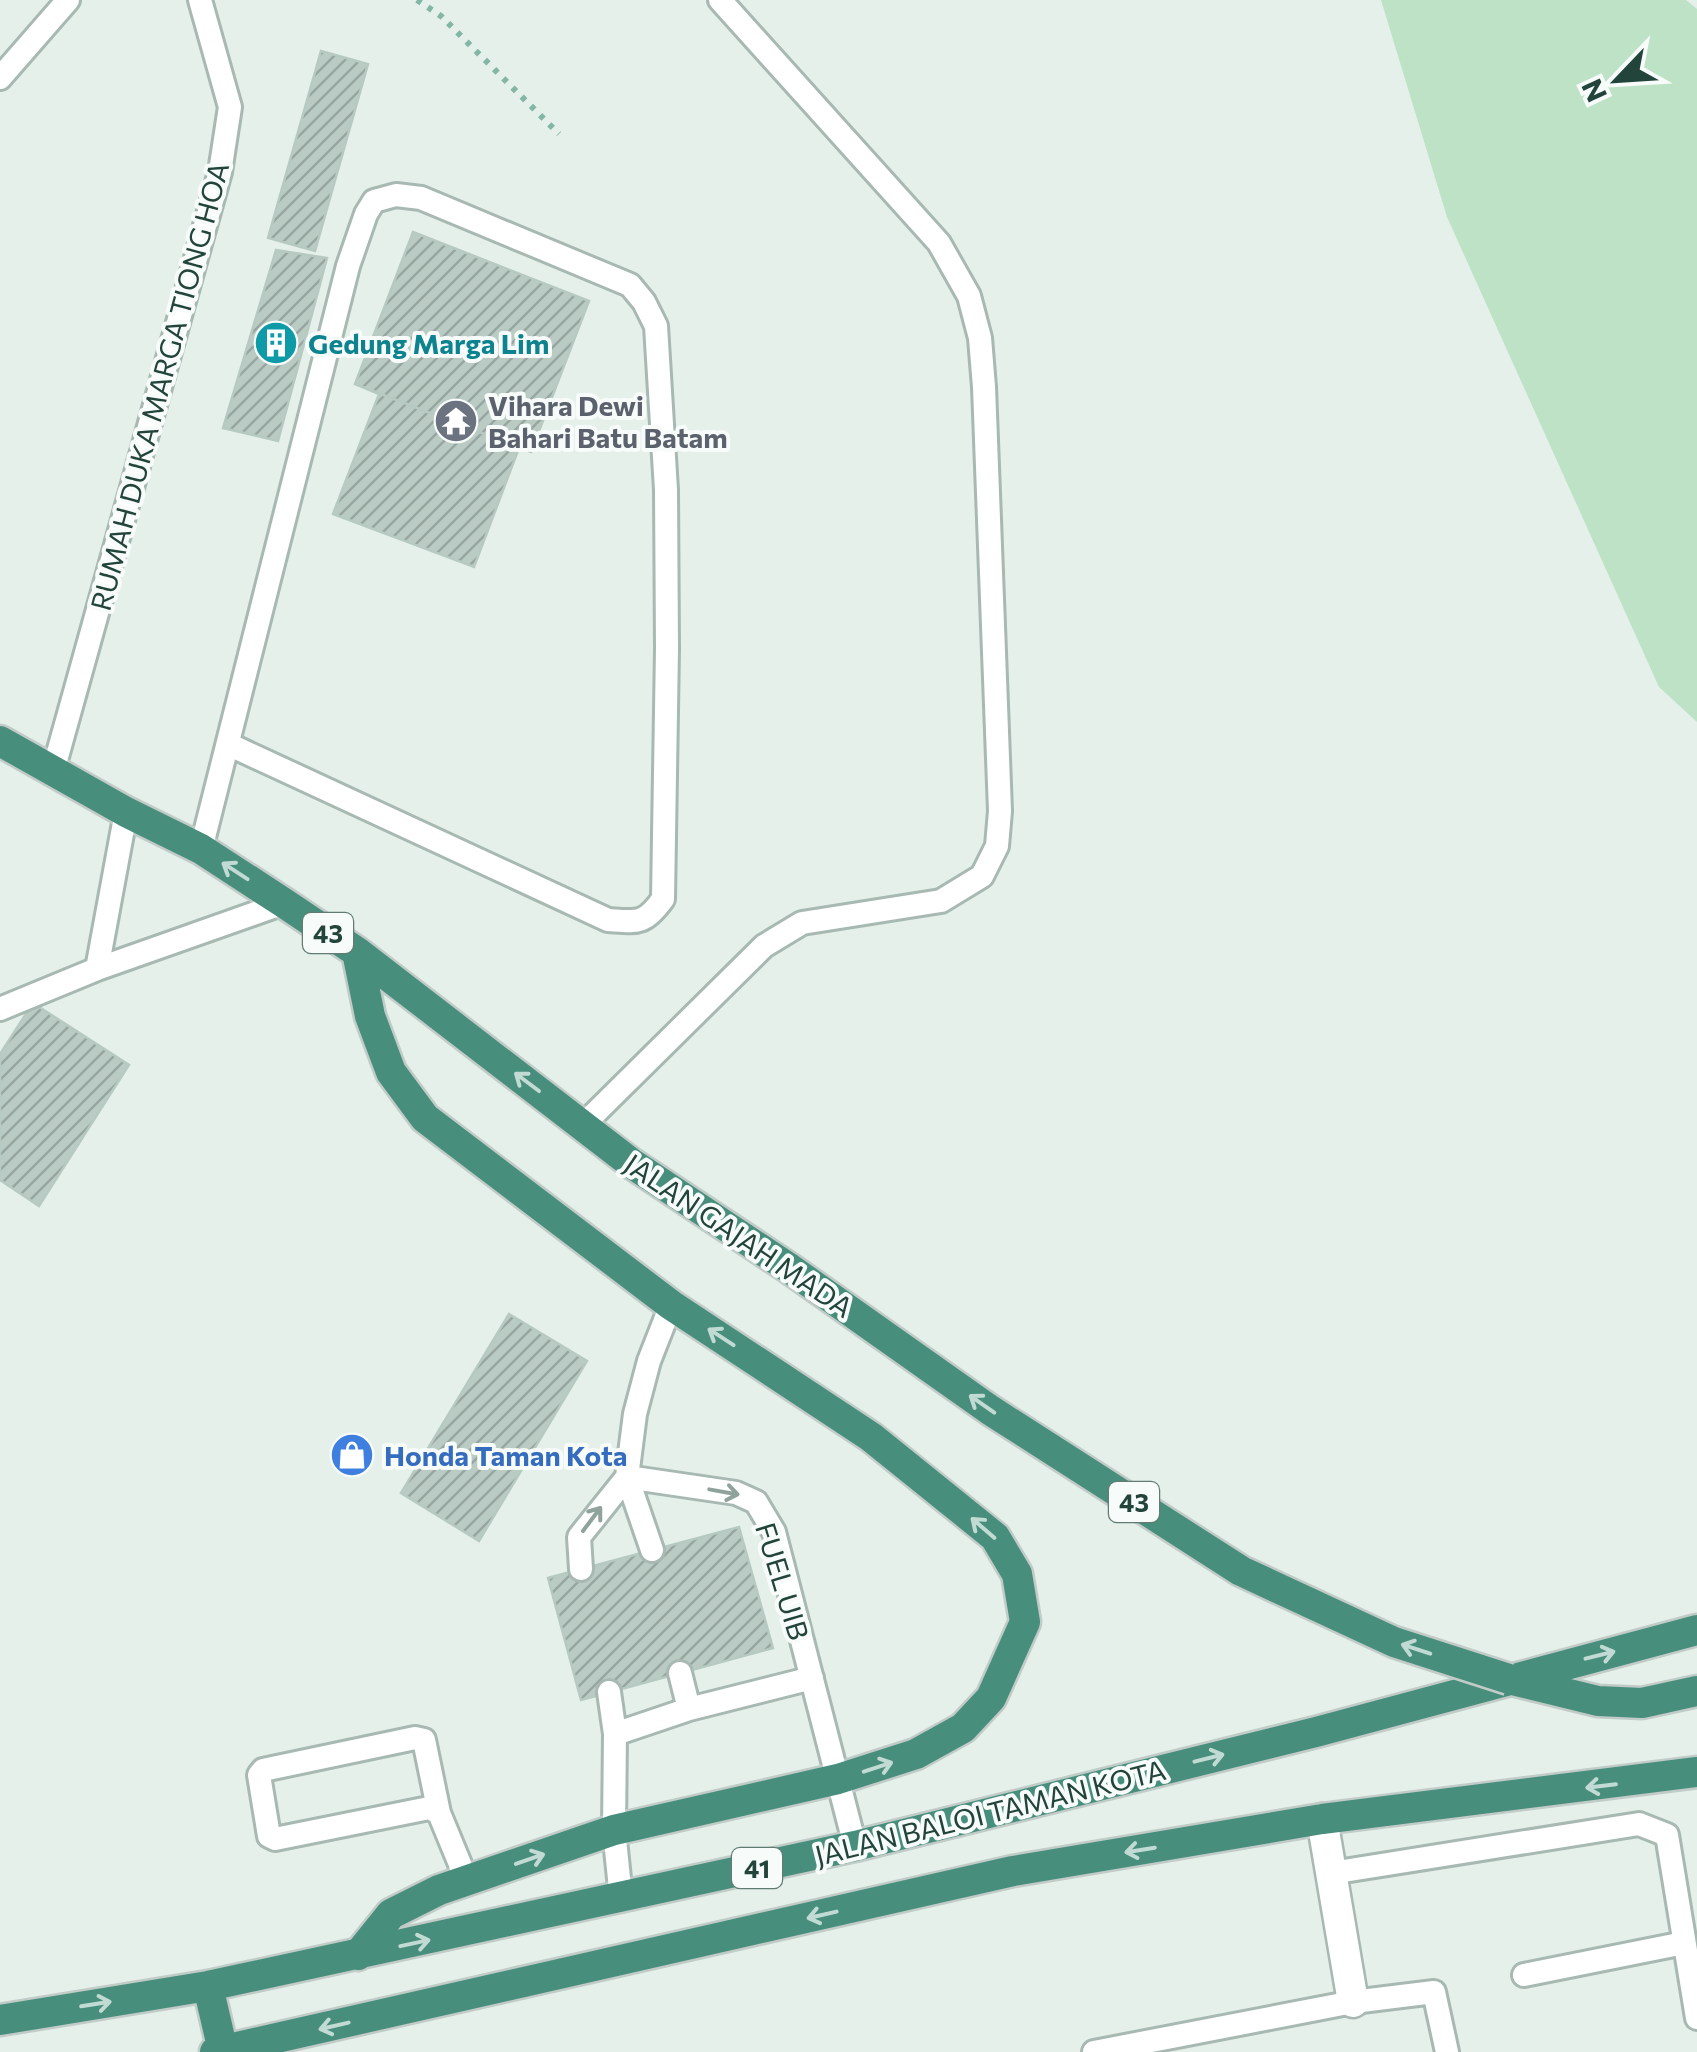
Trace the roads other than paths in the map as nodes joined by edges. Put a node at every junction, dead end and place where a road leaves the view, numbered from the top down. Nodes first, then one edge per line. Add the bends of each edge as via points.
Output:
1 (68, 0) edge
2 (200, 0) edge
3 (720, 0) edge
4 (0, 78) edge
5 (0, 741) edge
6 (230, 745) junction
7 (53, 770) junction
8 (126, 812) junction
9 (201, 849) junction
10 (284, 902) junction
11 (358, 952) junction
12 (97, 969) junction
13 (0, 1009) edge
14 (583, 1125) junction
15 (671, 1305) junction
16 (628, 1477) junction
17 (652, 1550) dead end
18 (582, 1569) dead end
19 (1697, 1630) edge
20 (680, 1673) dead end
21 (812, 1678) junction
22 (1697, 1691) edge
23 (609, 1692) dead end
24 (689, 1709) junction
25 (615, 1734) junction
26 (1697, 1772) edge
27 (838, 1779) junction
28 (439, 1813) junction
29 (1322, 1819) junction
30 (614, 1830) junction
31 (855, 1846) junction
32 (1331, 1873) junction
33 (463, 1882) junction
34 (621, 1898) junction
35 (1684, 1943) junction
36 (358, 1955) junction
37 (1524, 1974) dead end
38 (208, 1986) junction
39 (1353, 2002) junction
40 (1697, 2018) edge
41 (0, 2020) edge
42 (223, 2051) edge
43 (215, 2052) edge
44 (1094, 2052) edge
45 (1448, 2052) edge

1 - 4 lane
2 - 7 lane, RUMAH DUKA MARGA TIONG HOA via 230,107 220,172
3 - 14 lane via 939,243 969,296 984,387 997,846 982,876 941,901 802,923 764,946
5 - 7 highway, JALAN GAJAH MADA / 43
6 - 6 lane via 608,920 640,922 652,915 663,899 666,490 656,326 630,286 420,198 374,201 348,266
6 - 9 lane
7 - 8 highway, JALAN GAJAH MADA / 43
8 - 9 highway, JALAN GAJAH MADA / 43
8 - 12 lane
10 -> 9 highway, JALAN GAJAH MADA / 43
10 - 11 highway, JALAN GAJAH MADA / 43
10 - 12 lane
14 -> 11 highway, JALAN GAJAH MADA / 43
11 - 15 highway via 370,1016 392,1072 425,1118
12 - 13 lane
22 -> 14 highway, JALAN GAJAH MADA / 43, bridge via 1642,1703 1598,1701 1509,1680 1394,1642 1241,1571 990,1410
15 - 16 lane via 635,1414
27 -> 15 highway via 916,1754 963,1728 992,1698 1025,1622 1017,1574 995,1537 872,1438
16 - 17 lane
18 -> 16 lane via 579,1537
16 -> 21 lane, FUEL UIB via 756,1502 774,1532
31 -> 19 highway, JALAN BALOI TAMAN KOTA / 41
20 - 24 lane
21 - 24 lane
21 - 27 lane, FUEL UIB
23 - 25 lane
24 - 25 lane
25 - 30 lane
26 -> 29 highway, 41
27 - 30 highway
27 - 31 lane, FUEL UIB
28 - 28 lane via 430,1808 275,1839 258,1775 415,1738 424,1740
28 - 33 lane
29 - 32 street
29 -> 42 highway, 41 via 1012,1871
33 -> 30 highway
30 - 34 lane
31 - 34 highway, JALAN BALOI TAMAN KOTA / 41
32 - 35 lane via 1639,1824 1667,1835
32 - 39 street
33 - 36 highway via 391,1914
36 -> 34 highway, JALAN BALOI TAMAN KOTA / 41
35 - 37 lane
35 - 40 lane
36 - 38 highway, JALAN BALOI TAMAN KOTA / 41
41 -> 38 highway, JALAN BALOI TAMAN KOTA / 41
38 - 42 highway
39 - 44 lane
39 - 45 lane via 1434,1992
42 - 43 highway, 41

